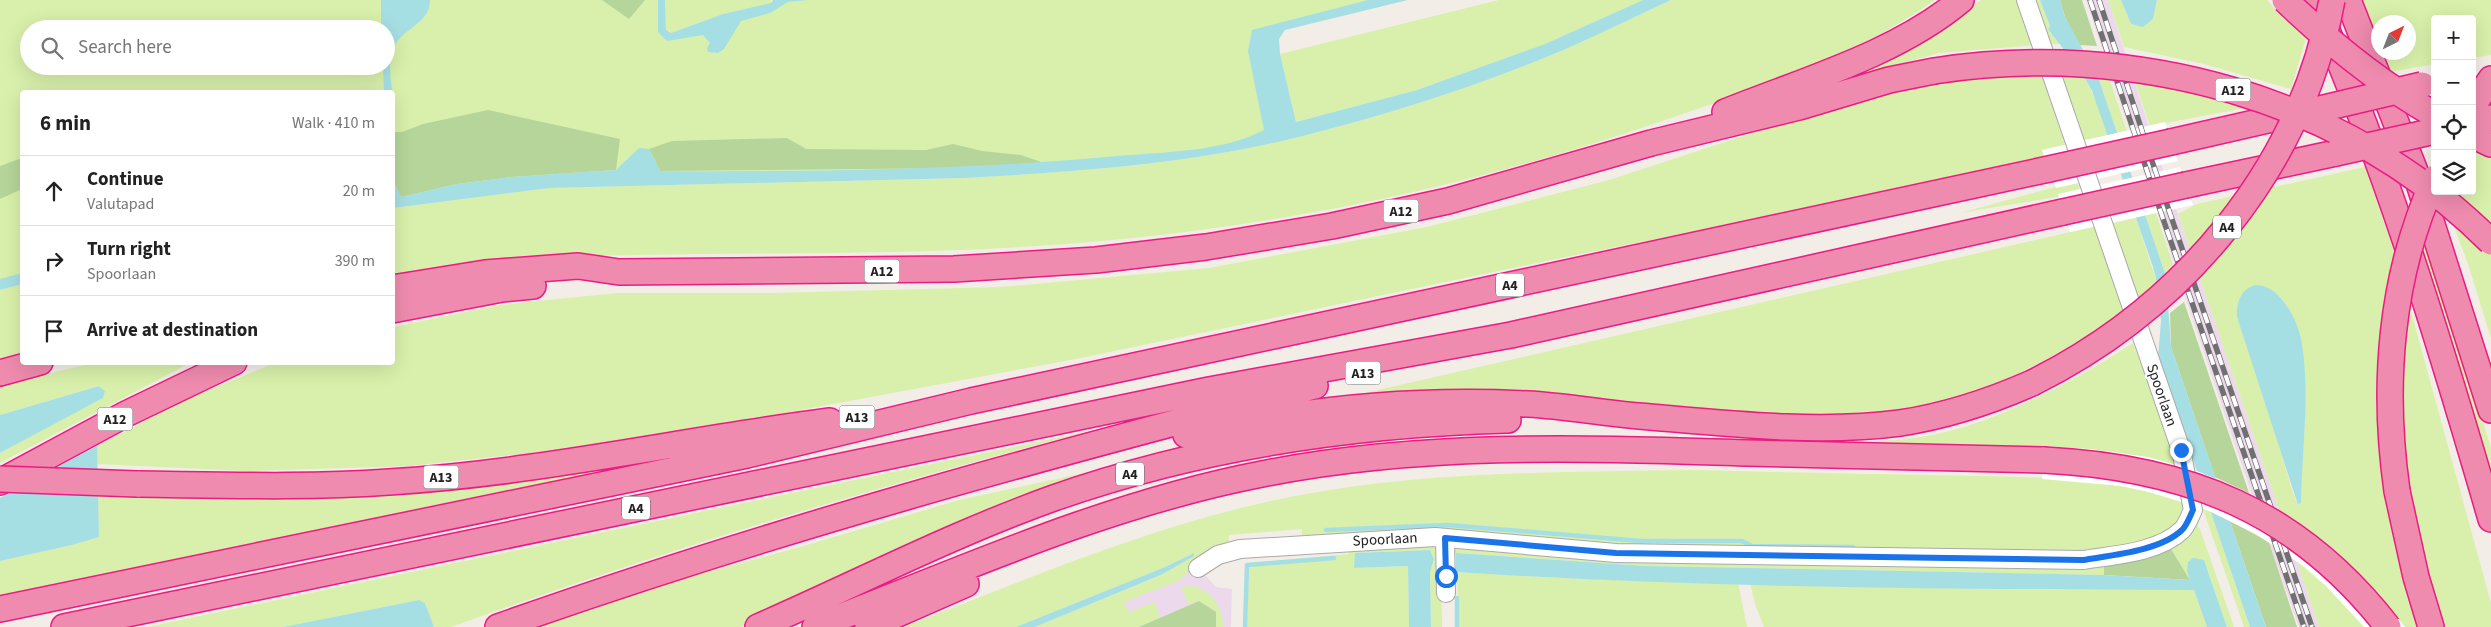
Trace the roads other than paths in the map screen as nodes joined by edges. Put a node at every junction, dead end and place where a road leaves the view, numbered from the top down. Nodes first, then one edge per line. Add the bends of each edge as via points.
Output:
1 (1961, 0) edge
2 (2026, 0) edge
3 (2285, 0) edge
4 (2314, 0) edge
5 (2332, 0) edge
6 (2348, 0) edge
7 (2491, 70) edge
8 (2476, 73) edge
9 (2491, 79) edge
10 (2428, 84) edge
11 (2473, 105) edge
12 (2431, 112) edge
13 (2491, 118) edge
14 (2476, 121) edge
15 (2431, 132) edge
16 (2476, 137) edge
17 (1651, 143) junction
18 (2491, 144) edge
19 (2431, 188) edge
20 (2491, 242) edge
21 (619, 272) junction
22 (395, 288) edge
23 (395, 309) edge
24 (1512, 335) junction
25 (29, 365) edge
26 (228, 365) edge
27 (0, 373) edge
28 (971, 401) junction
29 (2491, 410) edge
30 (1639, 416) junction
31 (1037, 461) junction
32 (0, 481) edge
33 (2491, 519) edge
34 (1081, 524) junction
35 (1445, 538) junction
36 (1198, 568) dead end
37 (1446, 593) dead end
38 (0, 609) edge
39 (64, 627) edge
40 (498, 627) edge
41 (758, 627) edge
42 (815, 627) edge
43 (868, 627) edge
44 (2388, 627) edge
45 (2431, 627) edge

1 - 17 highway, A12 via 1924,26 1860,58
2 - 35 street, Spoorlaan via 2181,450 2193,510 2182,529 2159,543 2083,560 1616,553
3 - 12 highway, bridge via 2358,64
4 - 33 highway via 2396,211 2445,361
5 - 30 highway, A4, bridge via 2313,72 2290,127 2259,182 2229,226 2197,263 2140,316 2101,344 2032,384 2000,397 1952,412 1876,425 1805,427
6 - 29 highway via 2415,171
7 - 8 highway
9 - 11 highway
10 - 28 highway, A4, bridge
13 - 14 highway
15 - 24 highway, A4, bridge
16 - 18 highway
17 - 20 highway, A12, bridge via 1934,71 2010,62 2086,63 2158,71 2246,94 2316,122 2368,149 2442,200
17 - 21 highway, A12 via 1440,202 1304,231 1172,252 944,270
19 - 45 highway, bridge via 2406,262 2392,339 2390,414 2397,491
21 - 22 highway, A12 via 569,266 484,273
21 - 23 highway, A12 via 582,282 502,289
24 - 31 highway, A13 via 1193,417
24 - 39 highway, A4 via 1209,390
25 - 27 highway
26 - 32 highway, A12 via 126,414
28 - 32 highway, A13, bridge via 742,432 621,454 499,471 389,482 287,485
28 - 38 highway, A4 via 747,455
30 - 31 highway, A4 via 1528,404 1429,403 1358,407
30 - 41 highway, A4 via 1382,426 1295,437 1187,459 1114,479 1020,511
31 - 40 highway, A13 via 735,548
34 - 42 highway, A4
34 - 43 highway via 952,592
34 - 44 highway, A4, bridge via 1152,501 1262,474 1374,456 1436,451 1568,448 2044,460 2110,465 2170,477 2249,508 2314,552 2357,590
35 - 36 street, Spoorlaan via 1240,549 1218,554
35 - 37 street

